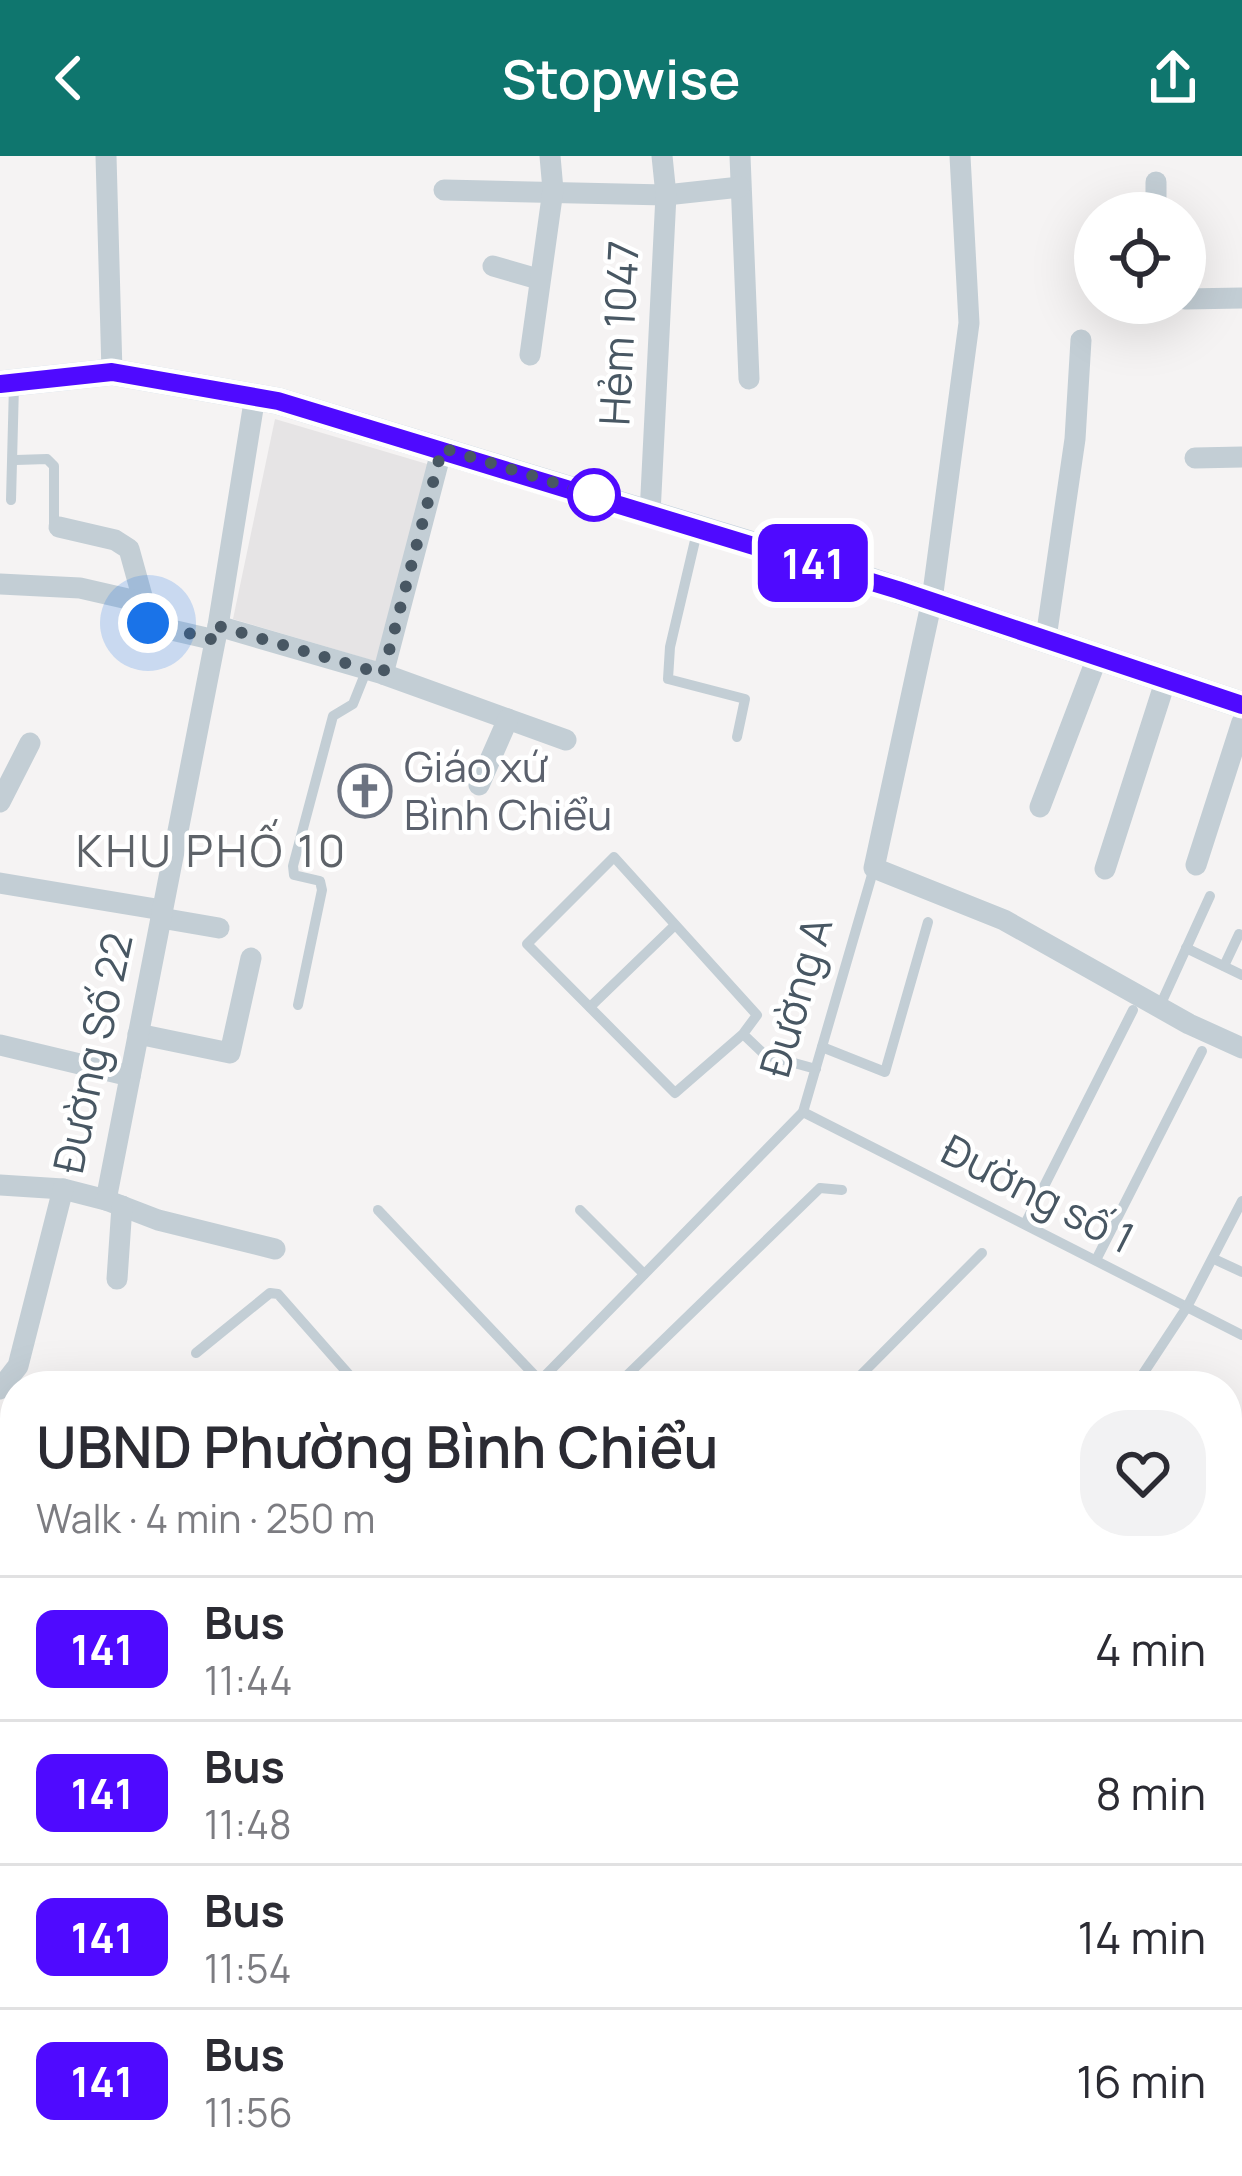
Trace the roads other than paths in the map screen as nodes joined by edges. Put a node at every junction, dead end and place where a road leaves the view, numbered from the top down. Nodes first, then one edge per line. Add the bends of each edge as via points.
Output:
1 (106, 156) edge
2 (550, 156) edge
3 (662, 156) edge
4 (740, 156) edge
5 (960, 156) edge
6 (1156, 182) dead end
7 (740, 187) junction
8 (444, 190) dead end
9 (553, 190) junction
10 (1156, 192) edge
11 (666, 195) junction
12 (493, 266) dead end
13 (538, 279) junction
14 (1242, 298) edge
15 (1206, 299) edge
16 (1081, 340) dead end
17 (530, 355) dead end
18 (112, 372) junction
19 (749, 379) dead end
20 (7, 383) edge
21 (255, 397) junction
22 (442, 448) junction
23 (1242, 457) edge
24 (1195, 458) dead end
25 (16, 460) junction
26 (11, 500) dead end
27 (650, 514) junction
28 (59, 527) joint
29 (698, 529) junction
30 (0, 584) edge
31 (932, 600) junction
32 (141, 602) junction
33 (216, 633) junction
34 (1046, 638) junction
35 (1098, 656) junction
36 (375, 671) junction
37 (1166, 679) junction
38 (1242, 705) edge
39 (508, 719) junction
40 (1242, 722) edge
41 (737, 737) dead end
42 (566, 740) dead end
43 (30, 742) dead end
44 (479, 784) dead end
45 (0, 802) edge
46 (1040, 807) dead end
47 (1196, 865) dead end
48 (874, 868) junction
49 (1106, 869) dead end
50 (0, 883) edge
51 (1210, 896) dead end
52 (162, 914) junction
53 (928, 922) dead end
54 (674, 926) junction
55 (219, 928) dead end
56 (1239, 934) edge
57 (1186, 948) junction
58 (251, 958) dead end
59 (1224, 966) junction
60 (1242, 975) edge
61 (298, 1005) dead end
62 (590, 1007) junction
63 (1159, 1008) junction
64 (1133, 1010) dead end
65 (138, 1034) junction
66 (743, 1034) junction
67 (0, 1046) edge
68 (822, 1046) junction
69 (1242, 1048) edge
70 (1202, 1052) dead end
71 (816, 1070) junction
72 (130, 1076) junction
73 (803, 1112) junction
74 (0, 1185) edge
75 (63, 1189) junction
76 (842, 1190) dead end
77 (1242, 1201) edge
78 (114, 1203) junction
79 (378, 1210) dead end
80 (580, 1210) dead end
81 (1025, 1224) junction
82 (275, 1249) dead end
83 (982, 1253) dead end
84 (1214, 1259) junction
85 (1096, 1260) junction
86 (1242, 1272) edge
87 (644, 1274) junction
88 (117, 1279) dead end
89 (1187, 1307) junction
90 (1242, 1335) edge
91 (196, 1353) dead end
92 (14, 1371) edge
93 (346, 1371) edge
94 (526, 1371) edge
95 (549, 1371) edge
96 (631, 1371) edge
97 (865, 1371) edge
98 (1145, 1371) edge

1 - 18 street
2 - 9 street
3 - 11 street, Hẻm 1047
4 - 7 street
5 - 31 street, Đường A via 969,323
6 - 10 street
7 - 11 street
7 - 19 street
8 - 9 street
9 - 11 street
9 - 13 street
11 - 27 street, Hẻm 1047
12 - 13 street
13 - 17 street
14 - 15 street
16 - 34 street
18 - 20 main road
18 - 21 main road
20 - 25 lane
21 - 22 main road
21 - 33 street, Đường Số 22
22 - 27 main road
22 - 36 street
23 - 24 street
25 - 26 lane
25 - 28 lane via 54,466
27 - 29 main road
28 - 32 street via 125,545
29 - 31 main road
29 - 41 lane via 668,679 746,699
30 - 32 street via 80,588
31 - 34 main road
31 - 48 street, Đường A
32 - 33 street via 150,625
33 - 36 street
33 - 52 street, Đường Số 22
34 - 35 main road
35 - 37 main road
35 - 46 street
36 - 39 street
36 - 61 lane via 333,716 293,866 294,875 320,880 322,890
37 - 38 main road
37 - 49 street
39 - 42 street
39 - 44 street
40 - 47 street
43 - 45 street
48 - 63 street via 1004,920
48 - 68 lane, Đường A
50 - 52 street
51 - 57 lane
52 - 55 street
52 - 65 street, Đường Số 22
53 - 68 lane via 885,1072
54 - 62 lane
54 - 62 lane via 614,857 527,944
54 - 66 lane via 757,1015
56 - 59 lane
57 - 59 lane
57 - 63 lane
58 - 65 street via 231,1053
59 - 60 lane
62 - 66 lane via 675,1093
63 - 69 street
64 - 81 lane
65 - 72 street, Đường Số 22
66 - 71 lane via 764,1055
67 - 72 street
68 - 71 lane, Đường A
70 - 85 lane
71 - 73 lane, Đường A
72 - 78 street, Đường Số 22
73 - 81 lane, Đường số 1
73 - 87 lane, Đường A
74 - 75 street, Đường Số 22
75 - 78 street, Đường Số 22
75 - 92 street
76 - 96 lane via 820,1188
77 - 84 lane
78 - 82 street
78 - 88 street
79 - 94 lane
80 - 87 lane
81 - 85 lane, Đường số 1
83 - 97 lane
84 - 86 lane
84 - 89 lane
85 - 89 lane, Đường số 1
87 - 95 lane, Đường A
89 - 90 lane, Đường số 1
89 - 98 lane
91 - 93 lane via 270,1293

